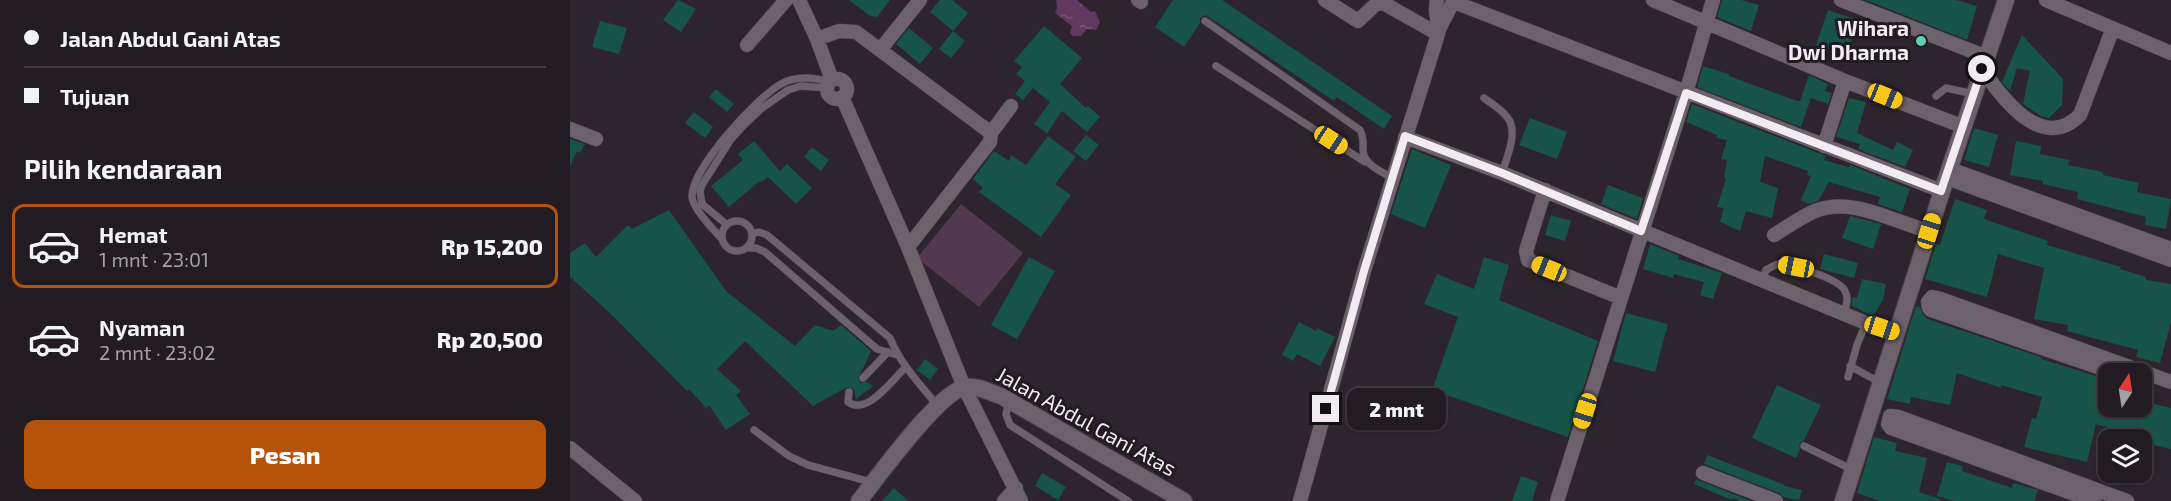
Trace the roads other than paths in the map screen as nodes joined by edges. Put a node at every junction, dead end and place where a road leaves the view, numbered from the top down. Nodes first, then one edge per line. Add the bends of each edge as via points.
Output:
1 (786, 0) edge
2 (799, 0) edge
3 (920, 0) edge
4 (1325, 0) edge
5 (1437, 0) edge
6 (1653, 0) edge
7 (1713, 0) edge
8 (1841, 0) edge
9 (2006, 0) edge
10 (2046, 0) edge
11 (1454, 1) edge
12 (1204, 21) dead end
13 (1706, 22) junction
14 (2113, 28) junction
15 (1439, 31) junction
16 (817, 39) junction
17 (747, 45) dead end
18 (880, 50) junction
19 (2171, 53) edge
20 (1984, 63) junction
21 (1216, 66) dead end
22 (1845, 81) junction
23 (829, 83) junction
24 (1686, 93) junction
25 (1974, 94) junction
26 (1936, 96) dead end
27 (1484, 98) dead end
28 (1011, 106) dead end
29 (1964, 128) junction
30 (570, 129) edge
31 (735, 130) junction
32 (991, 133) junction
33 (1405, 136) junction
34 (596, 139) dead end
35 (1824, 146) junction
36 (1370, 165) junction
37 (1502, 173) junction
38 (1392, 178) junction
39 (1946, 180) junction
40 (1545, 190) junction
41 (726, 224) junction
42 (1641, 231) junction
43 (1929, 231) junction
44 (752, 234) junction
45 (1774, 235) dead end
46 (721, 238) junction
47 (2135, 241) junction
48 (908, 247) junction
49 (746, 248) junction
50 (2171, 249) edge
51 (2171, 260) edge
52 (820, 279) junction
53 (1762, 280) junction
54 (809, 291) junction
55 (1621, 298) junction
56 (1844, 314) junction
57 (1866, 323) junction
58 (1897, 333) junction
59 (888, 352) junction
60 (897, 355) junction
61 (2101, 362) junction
62 (1850, 366) junction
63 (905, 368) junction
64 (1848, 377) dead end
65 (863, 378) dead end
66 (1881, 382) junction
67 (2171, 382) edge
68 (2152, 385) edge
69 (964, 387) junction
70 (849, 392) dead end
71 (2171, 392) edge
72 (1009, 401) junction
73 (938, 405) junction
74 (754, 430) dead end
75 (1804, 446) dead end
76 (570, 448) edge
77 (1853, 470) junction
78 (1703, 473) dead end
79 (874, 482) junction
80 (2062, 483) junction
81 (1019, 495) edge
82 (635, 501) edge
83 (859, 501) edge
84 (1004, 501) edge
85 (1128, 501) edge
86 (1184, 501) edge
87 (1300, 501) edge
88 (1557, 501) edge
89 (1776, 501) edge
90 (1843, 501) edge
91 (2094, 501) edge
92 (2127, 501) edge

1 - 17 street
2 - 16 street
3 - 18 street
4 - 15 street via 1358,21 1376,4 1383,3
5 - 15 street via 1435,17
6 - 13 street
7 - 13 street
8 - 20 street
9 - 20 street
10 - 14 street
11 - 15 street
11 - 24 street
12 - 36 lane via 1360,130 1363,156
13 - 22 street
13 - 24 street
14 - 19 street
14 - 20 street via 2080,114 2063,126 2040,126 2022,116 2002,98
15 - 33 street
16 - 18 street via 848,30
16 - 23 street
18 - 32 street
20 - 25 street
21 - 36 lane
22 - 29 street
22 - 35 street
23 - 31 lane via 788,90
23 - 48 street via 842,80 846,84 847,91 842,97
24 - 35 street
24 - 42 street
25 - 26 lane via 1950,88
25 - 29 street
27 - 37 lane via 1508,117 1513,127
28 - 32 street
29 - 39 street
30 - 34 street
31 - 41 lane via 700,191 702,204
31 - 46 lane via 696,181 692,197
32 - 48 street via 990,142
33 - 37 street
33 - 38 street
35 - 39 street
36 - 38 lane
37 - 40 street
38 - 87 street
39 - 43 street
39 - 47 street
40 - 42 street
40 - 55 street via 1526,251 1528,260
41 - 44 lane via 742,222
41 - 46 lane
42 - 53 street
42 - 55 street
43 - 45 street via 1844,206 1815,211
43 - 58 street
44 - 49 lane
44 - 52 lane via 767,235
46 - 49 lane via 731,250
47 - 50 street
47 - 51 street
48 - 69 street
49 - 54 lane via 765,252
52 - 54 lane
52 - 60 lane via 890,338
53 - 56 street
53 - 56 lane via 1766,270 1780,264 1831,279 1846,291
54 - 59 lane via 877,349
55 - 88 street
56 - 57 street
57 - 58 street
57 - 62 lane
58 - 66 street
59 - 60 lane
59 - 65 lane
60 - 63 lane
61 - 61 street via 1931,310 1928,302 1932,297 1941,298
61 - 67 street
62 - 64 lane
62 - 66 lane
63 - 70 lane via 862,406 848,402
63 - 73 lane
66 - 77 street
68 - 71 street
69 - 72 street, Jalan Abdul Gani Atas via 976,387
69 - 73 street
69 - 81 street
72 - 85 lane via 1006,414 1010,425
72 - 86 street, Jalan Abdul Gani Atas
73 - 79 street
74 - 79 lane via 808,465
75 - 77 lane
76 - 82 street
77 - 90 street
78 - 89 street
79 - 83 street
80 - 80 street via 1892,428 1887,420 1890,416 1899,417
80 - 91 street
80 - 92 street
81 - 84 street

